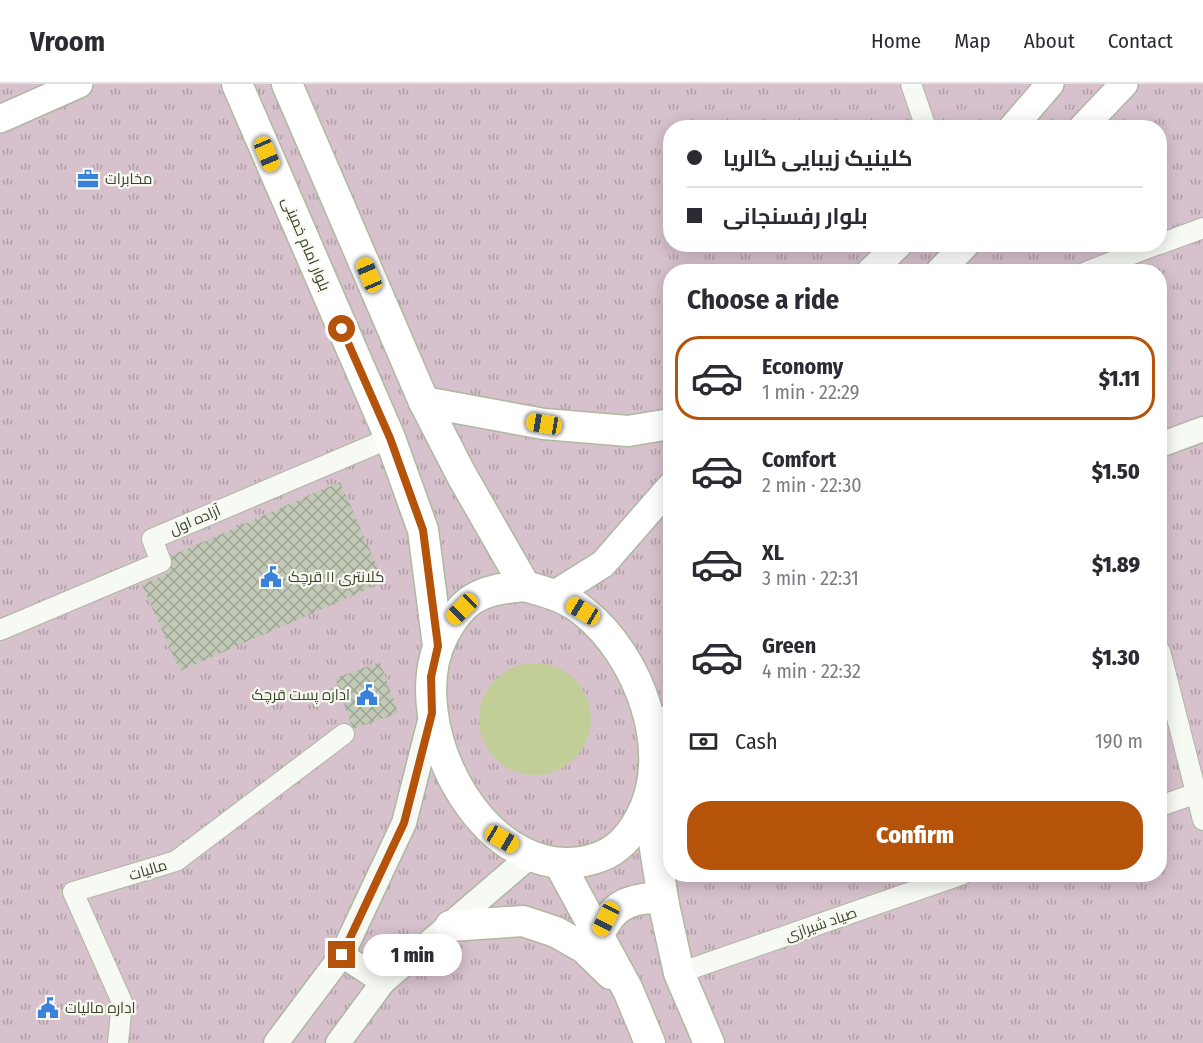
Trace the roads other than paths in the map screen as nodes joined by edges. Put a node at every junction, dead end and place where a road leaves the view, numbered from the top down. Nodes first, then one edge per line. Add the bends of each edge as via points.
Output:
1 (79, 84) edge
2 (237, 84) edge
3 (287, 84) edge
4 (911, 84) edge
5 (1050, 84) edge
6 (1124, 84) edge
7 (0, 119) edge
8 (923, 120) edge
9 (1019, 120) edge
10 (1090, 120) edge
11 (1203, 228) edge
12 (1167, 241) edge
13 (891, 252) edge
14 (958, 252) edge
15 (1138, 252) edge
16 (878, 264) edge
17 (947, 264) edge
18 (1107, 264) edge
19 (424, 402) junction
20 (663, 425) edge
21 (1203, 429) edge
22 (390, 438) junction
23 (1167, 442) edge
24 (663, 495) edge
25 (525, 586) junction
26 (555, 594) junction
27 (0, 630) edge
28 (438, 646) junction
29 (1167, 676) edge
30 (432, 713) junction
31 (344, 734) dead end
32 (663, 742) edge
33 (654, 774) junction
34 (1200, 792) edge
35 (1167, 804) edge
36 (648, 805) junction
37 (1203, 820) edge
38 (530, 856) junction
39 (559, 863) junction
40 (940, 882) edge
41 (664, 905) junction
42 (450, 926) junction
43 (599, 934) junction
44 (342, 955) junction
45 (679, 973) junction
46 (383, 982) junction
47 (628, 990) junction
48 (118, 1043) edge
49 (276, 1043) edge
50 (338, 1043) edge
51 (650, 1043) edge
52 (709, 1043) edge

1 - 7 main road
2 - 22 main road, بلوار امام خمینی
3 - 19 main road
4 - 8 street
5 - 9 main road
6 - 10 main road
11 - 12 street
13 - 16 main road
14 - 17 main road
15 - 18 street
19 - 20 main road via 544,424 628,431
19 - 25 main road
21 - 23 street
22 - 27 street, آزاده اول via 152,539 161,562
22 - 28 main road, بلوار امام خمینی via 423,530
24 - 26 main road via 603,564
25 - 26 main road
25 - 28 main road via 498,589 472,599 452,619
26 - 33 main road via 583,611 608,636 630,667 645,701 653,738
28 - 30 main road via 431,677
29 - 34 street
30 - 38 main road via 440,750 461,792 477,815 502,839
30 - 44 street via 404,823
31 - 48 street, مالیات via 176,861 73,892 122,1002
32 - 33 main road
33 - 36 main road
34 - 35 street
34 - 37 street
36 - 39 main road via 633,831 613,851 588,861
36 - 41 main road
38 - 39 main road
38 - 42 street
39 - 43 main road
40 - 45 street, صیاد شیرازی
41 - 43 main road via 654,898 626,902 606,919
41 - 45 main road
42 - 46 street
42 - 47 main road via 523,921 556,932 584,948
43 - 47 main road
44 - 46 street
44 - 49 street
45 - 52 main road
46 - 50 street
47 - 51 main road

